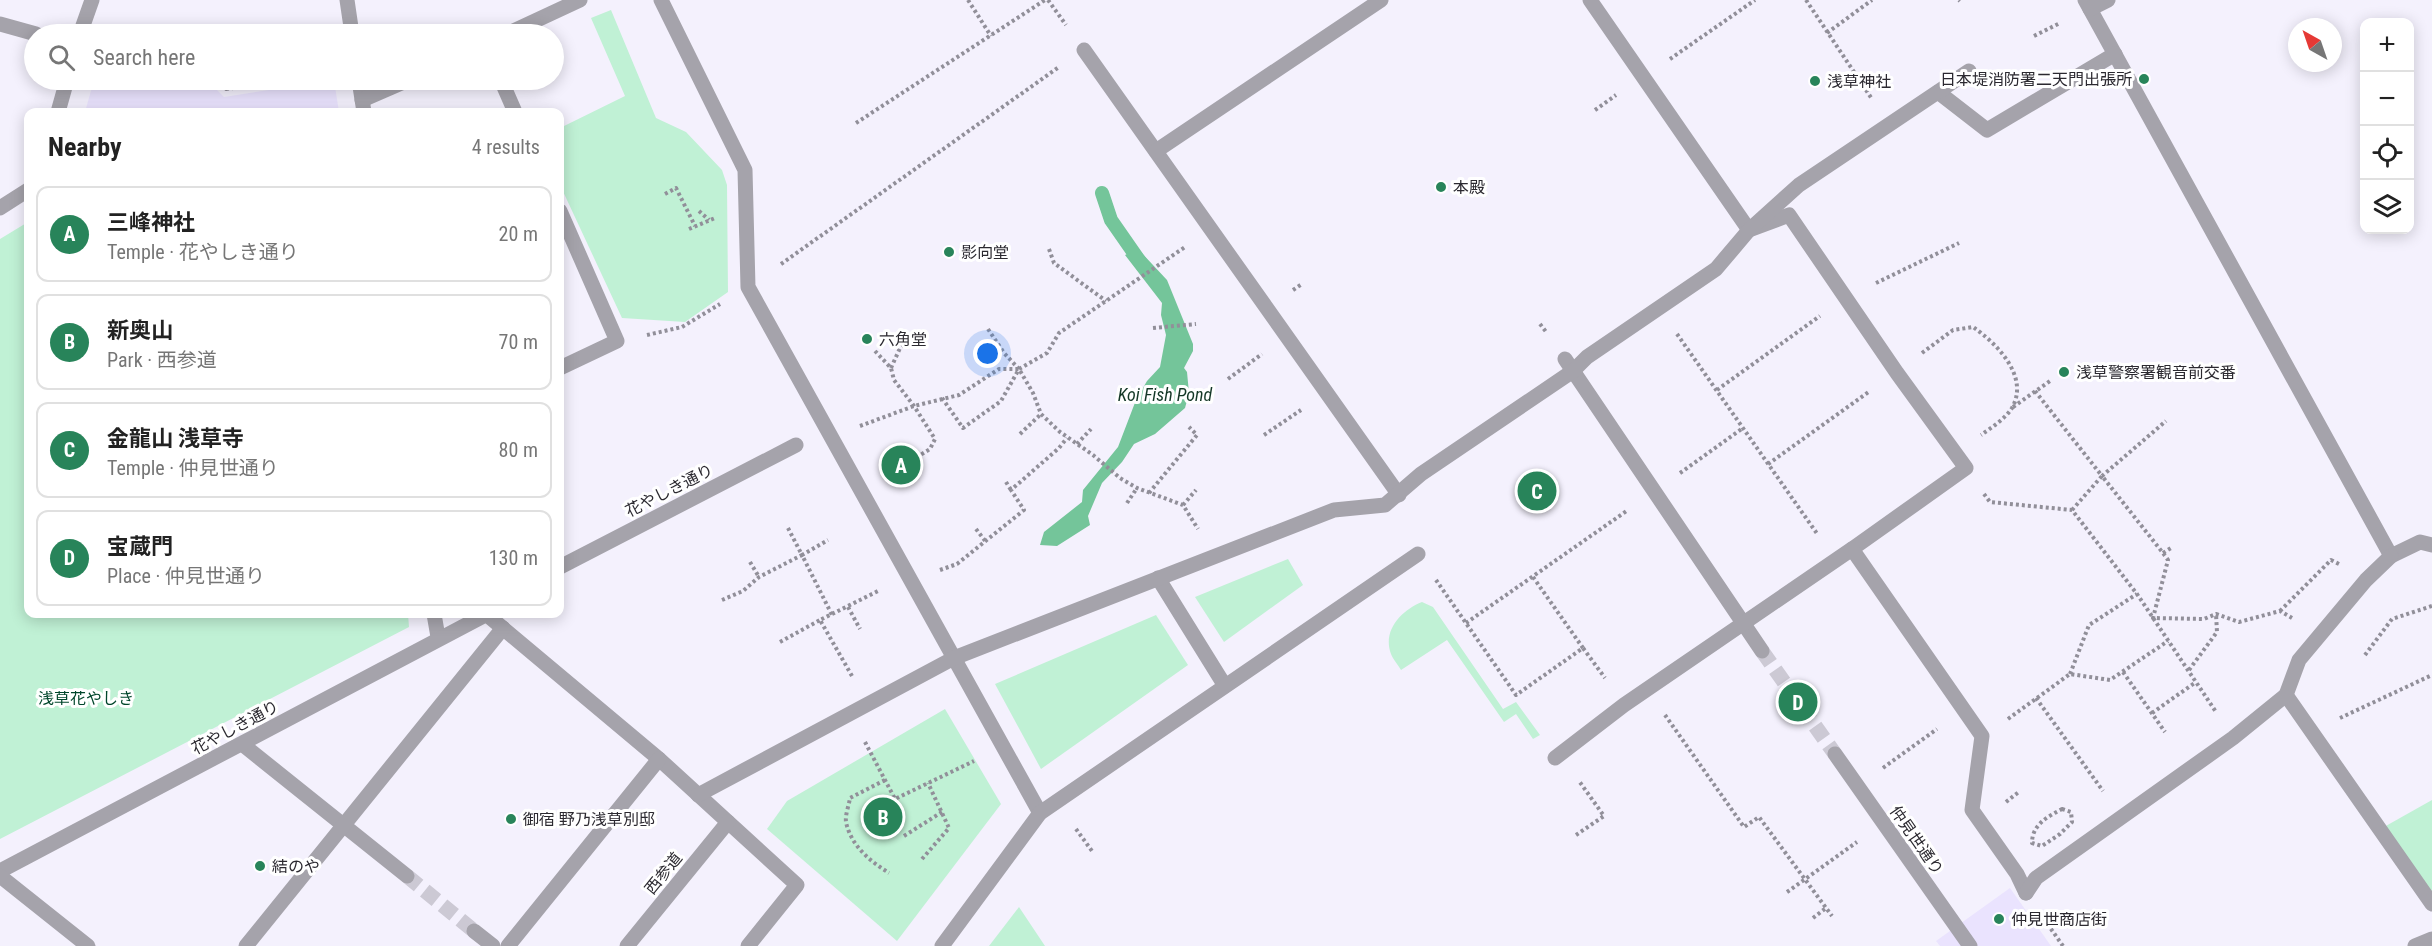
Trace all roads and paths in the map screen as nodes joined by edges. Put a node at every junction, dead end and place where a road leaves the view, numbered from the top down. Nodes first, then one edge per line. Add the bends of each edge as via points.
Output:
1 (92, 0) edge
2 (346, 0) edge
3 (580, 0) edge
4 (661, 0) edge
5 (968, 0) edge
6 (1045, 0) edge
7 (1381, 0) edge
8 (1590, 0) edge
9 (1755, 0) edge
10 (1806, 0) edge
11 (1872, 0) edge
12 (2108, 0) edge
13 (2087, 5) edge
14 (0, 24) edge
15 (84, 24) edge
16 (350, 24) edge
17 (528, 24) edge
18 (24, 31) edge
19 (1827, 33) junction
20 (991, 36) junction
21 (1084, 50) joint
22 (2115, 54) junction
23 (1969, 71) dead end
24 (1645, 76) junction
25 (64, 90) edge
26 (361, 90) edge
27 (391, 90) edge
28 (505, 90) edge
29 (1938, 92) junction
30 (363, 106) edge
31 (59, 108) edge
32 (513, 108) edge
33 (1595, 110) dead end
34 (856, 123) dead end
35 (1890, 124) junction
36 (1156, 151) junction
37 (24, 193) edge
38 (665, 194) dead end
39 (0, 208) edge
40 (699, 211) dead end
41 (564, 220) edge
42 (709, 220) dead end
43 (695, 226) dead end
44 (1749, 230) junction
45 (1959, 243) dead end
46 (1049, 249) dead end
47 (1161, 263) dead end
48 (748, 286) junction
49 (1845, 298) junction
50 (1106, 301) junction
51 (1660, 309) junction
52 (1196, 324) dead end
53 (1540, 324) dead end
54 (1153, 328) dead end
55 (988, 329) dead end
56 (1286, 336) junction
57 (1549, 337) dead end
58 (617, 341) junction
59 (908, 341) dead end
60 (875, 351) dead end
61 (1569, 365) junction
62 (564, 366) edge
63 (891, 368) junction
64 (1019, 369) junction
65 (1896, 373) junction
66 (1228, 379) dead end
67 (2050, 381) dead end
68 (1717, 390) junction
69 (2035, 391) junction
70 (1327, 393) junction
71 (942, 398) junction
72 (914, 406) junction
73 (2012, 407) junction
74 (1041, 414) junction
75 (2166, 421) dead end
76 (1190, 427) dead end
77 (1743, 428) junction
78 (1091, 429) dead end
79 (826, 430) junction
80 (1020, 434) dead end
81 (1264, 435) dead end
82 (1066, 438) junction
83 (1077, 444) junction
84 (796, 445) dead end
85 (914, 459) dead end
86 (1768, 464) junction
87 (1965, 468) junction
88 (2102, 476) junction
89 (1006, 482) dead end
90 (1137, 488) junction
91 (1011, 490) junction
92 (1196, 490) dead end
93 (1654, 491) junction
94 (1149, 493) junction
95 (1399, 495) junction
96 (1127, 503) dead end
97 (1183, 505) junction
98 (2072, 510) junction
99 (788, 528) dead end
100 (976, 529) dead end
101 (828, 540) dead end
102 (986, 542) junction
103 (2432, 545) edge
104 (2171, 548) dead end
105 (1852, 549) junction
106 (2163, 553) junction
107 (1418, 554) joint
108 (802, 555) junction
109 (2391, 556) junction
110 (1212, 557) junction
111 (1836, 560) junction
112 (750, 562) dead end
113 (564, 565) edge
114 (759, 577) junction
115 (1533, 577) junction
116 (1158, 578) junction
117 (911, 581) junction
118 (2137, 594) junction
119 (722, 600) dead end
120 (2432, 606) edge
121 (848, 607) junction
122 (2216, 614) junction
123 (832, 615) junction
124 (435, 618) edge
125 (478, 618) edge
126 (492, 618) edge
127 (2153, 618) junction
128 (820, 620) junction
129 (1743, 622) junction
130 (1466, 623) junction
131 (503, 628) junction
132 (860, 629) dead end
133 (2319, 635) junction
134 (438, 637) junction
135 (2168, 641) junction
136 (780, 642) dead end
137 (1583, 648) junction
138 (1762, 651) tunnel mouth
139 (2366, 655) dead end
140 (954, 658) junction
141 (2189, 670) junction
142 (2123, 672) junction
143 (2070, 674) junction
144 (2432, 676) edge
145 (2196, 682) junction
146 (1226, 686) junction
147 (1647, 689) junction
148 (2286, 695) junction
149 (2036, 698) junction
150 (867, 703) junction
151 (1624, 705) junction
152 (1964, 710) junction
153 (2152, 713) junction
154 (2349, 715) dead end
155 (2165, 732) dead end
156 (1982, 736) junction
157 (2233, 738) junction
158 (242, 744) junction
159 (867, 746) dead end
160 (1835, 753) tunnel mouth
161 (1557, 756) joint
162 (659, 759) junction
163 (975, 760) dead end
164 (885, 780) junction
165 (928, 783) junction
166 (1858, 787) junction
167 (698, 795) junction
168 (942, 812) junction
169 (1040, 813) junction
170 (2122, 818) junction
171 (728, 822) junction
172 (343, 824) junction
173 (1884, 824) junction
174 (1576, 835) dead end
175 (904, 836) dead end
176 (922, 859) dead end
177 (0, 871) edge
178 (889, 873) dead end
179 (0, 876) edge
180 (407, 876) tunnel mouth
181 (1804, 879) junction
182 (1786, 892) dead end
183 (2432, 904) edge
184 (1827, 908) junction
185 (1832, 916) dead end
186 (1813, 918) dead end
187 (474, 931) tunnel mouth
188 (2432, 939) edge
189 (88, 946) edge
190 (246, 946) edge
191 (494, 946) edge
192 (508, 946) edge
193 (627, 946) edge
194 (748, 946) edge
195 (942, 946) edge
196 (1970, 946) edge
197 (2415, 946) edge

1 - 15 street
2 - 16 street
3 - 17 street
4 - 48 street via 745,170
5 - 20 path
6 - 20 path
7 - 36 street
8 - 24 street
9 - 24 path
10 - 19 path
11 - 19 path
12 - 13 street
13 - 22 street
14 - 18 street
19 - 35 path
20 - 34 path
21 - 36 street
21 - 48 path
22 - 29 street via 1987,130
22 - 109 street
23 - 29 street
24 - 33 path
24 - 44 street
25 - 31 street
26 - 30 street
27 - 30 street
28 - 32 street
29 - 35 street
35 - 44 street via 1799,185
36 - 56 street
37 - 39 street
38 - 43 path via 676,188
40 - 42 path
41 - 58 street
44 - 49 street via 1789,214
44 - 51 street via 1716,269
45 - 49 path
46 - 50 path via 1054,263
47 - 50 path
48 - 58 path via 682,327
48 - 79 street
49 - 65 street
49 - 68 path
50 - 64 path via 1059,333 1047,353
51 - 61 street
51 - 68 path
52 - 54 path
53 - 57 path
55 - 64 path
56 - 66 path
56 - 70 street
58 - 62 street
59 - 63 path via 900,348
60 - 63 path
61 - 93 street
61 - 95 street via 1421,474
63 - 72 path via 894,380
64 - 71 path via 999,369 959,395
64 - 71 path via 1001,401 963,428
64 - 74 path
65 - 73 path via 1953,330 1973,327 1993,341 2013,369 2017,389
65 - 86 path
65 - 87 street
67 - 69 path
68 - 77 path
69 - 73 path
69 - 88 path
70 - 81 path
70 - 95 street
71 - 72 path
72 - 79 path via 854,428
72 - 85 path via 934,439 930,449
73 - 87 path via 1971,442
74 - 80 path
74 - 82 path
75 - 88 path
76 - 94 path via 1197,435
77 - 86 path
77 - 93 path
78 - 83 path
79 - 117 street
82 - 83 path
82 - 91 path
83 - 90 path
84 - 113 street, 花やしき通り
86 - 111 path
87 - 98 path via 1990,502
87 - 105 street
88 - 98 path
88 - 106 path
89 - 91 path
90 - 94 path
90 - 96 path
91 - 102 path via 1024,510
92 - 97 path
93 - 115 path
93 - 129 street
94 - 97 path
95 - 110 street via 1385,505 1334,510
97 - 110 path
98 - 118 path
99 - 108 path
100 - 102 path
101 - 108 path
102 - 117 path via 957,564
103 - 109 street via 2420,542
104 - 106 path
105 - 111 street
105 - 152 street
106 - 127 path via 2168,560
107 - 130 path
107 - 146 street
108 - 114 path
108 - 123 path
109 - 133 street
110 - 116 street
111 - 129 street
112 - 114 path
114 - 119 path via 743,591
115 - 130 path
115 - 137 path
116 - 140 street
116 - 146 street
117 - 121 path
117 - 140 street
118 - 127 path
118 - 143 path via 2089,625
120 - 139 path via 2392,619
121 - 123 path
121 - 132 path
122 - 127 path via 2204,619
122 - 133 path via 2239,622 2280,611
122 - 141 path via 2217,632
123 - 128 path
124 - 134 street
125 - 134 street, 花やしき通り
126 - 131 street
127 - 135 path
128 - 136 path
128 - 150 path
129 - 138 street
129 - 147 street
130 - 137 path via 1516,695
131 - 162 street
131 - 172 street
133 - 148 street via 2299,660
134 - 158 street, 花やしき通り
135 - 141 path
135 - 142 path
137 - 151 path
140 - 150 street
140 - 169 street
141 - 145 path
142 - 143 path via 2110,680
142 - 153 path
143 - 149 path
144 - 154 path
145 - 153 path
145 - 157 path
146 - 169 street
147 - 151 street
147 - 181 path via 1744,827 1760,817
148 - 157 street
148 - 183 street
149 - 156 path
149 - 170 path
150 - 167 street
151 - 161 street
152 - 156 street
152 - 166 path
153 - 155 path
156 - 170 street via 1972,810 2026,893 2037,878
157 - 170 street
158 - 172 street
158 - 177 street, 花やしき通り
159 - 164 path
160 - 166 street, 仲見世通り
161 - 174 path via 1605,816
162 - 167 street
162 - 192 street
163 - 165 path
164 - 165 path via 895,799
164 - 178 path via 850,798 846,821 855,844 870,861
165 - 168 path
166 - 173 street, 仲見世通り
167 - 171 street
168 - 175 path
168 - 176 path via 949,828
169 - 195 street
171 - 193 street, 西参道
171 - 194 street via 797,885
172 - 180 street
172 - 190 street
173 - 181 path
173 - 196 street, 仲見世通り
179 - 189 street
181 - 182 path
181 - 184 path
184 - 185 path
184 - 186 path
187 - 191 street
188 - 197 street

